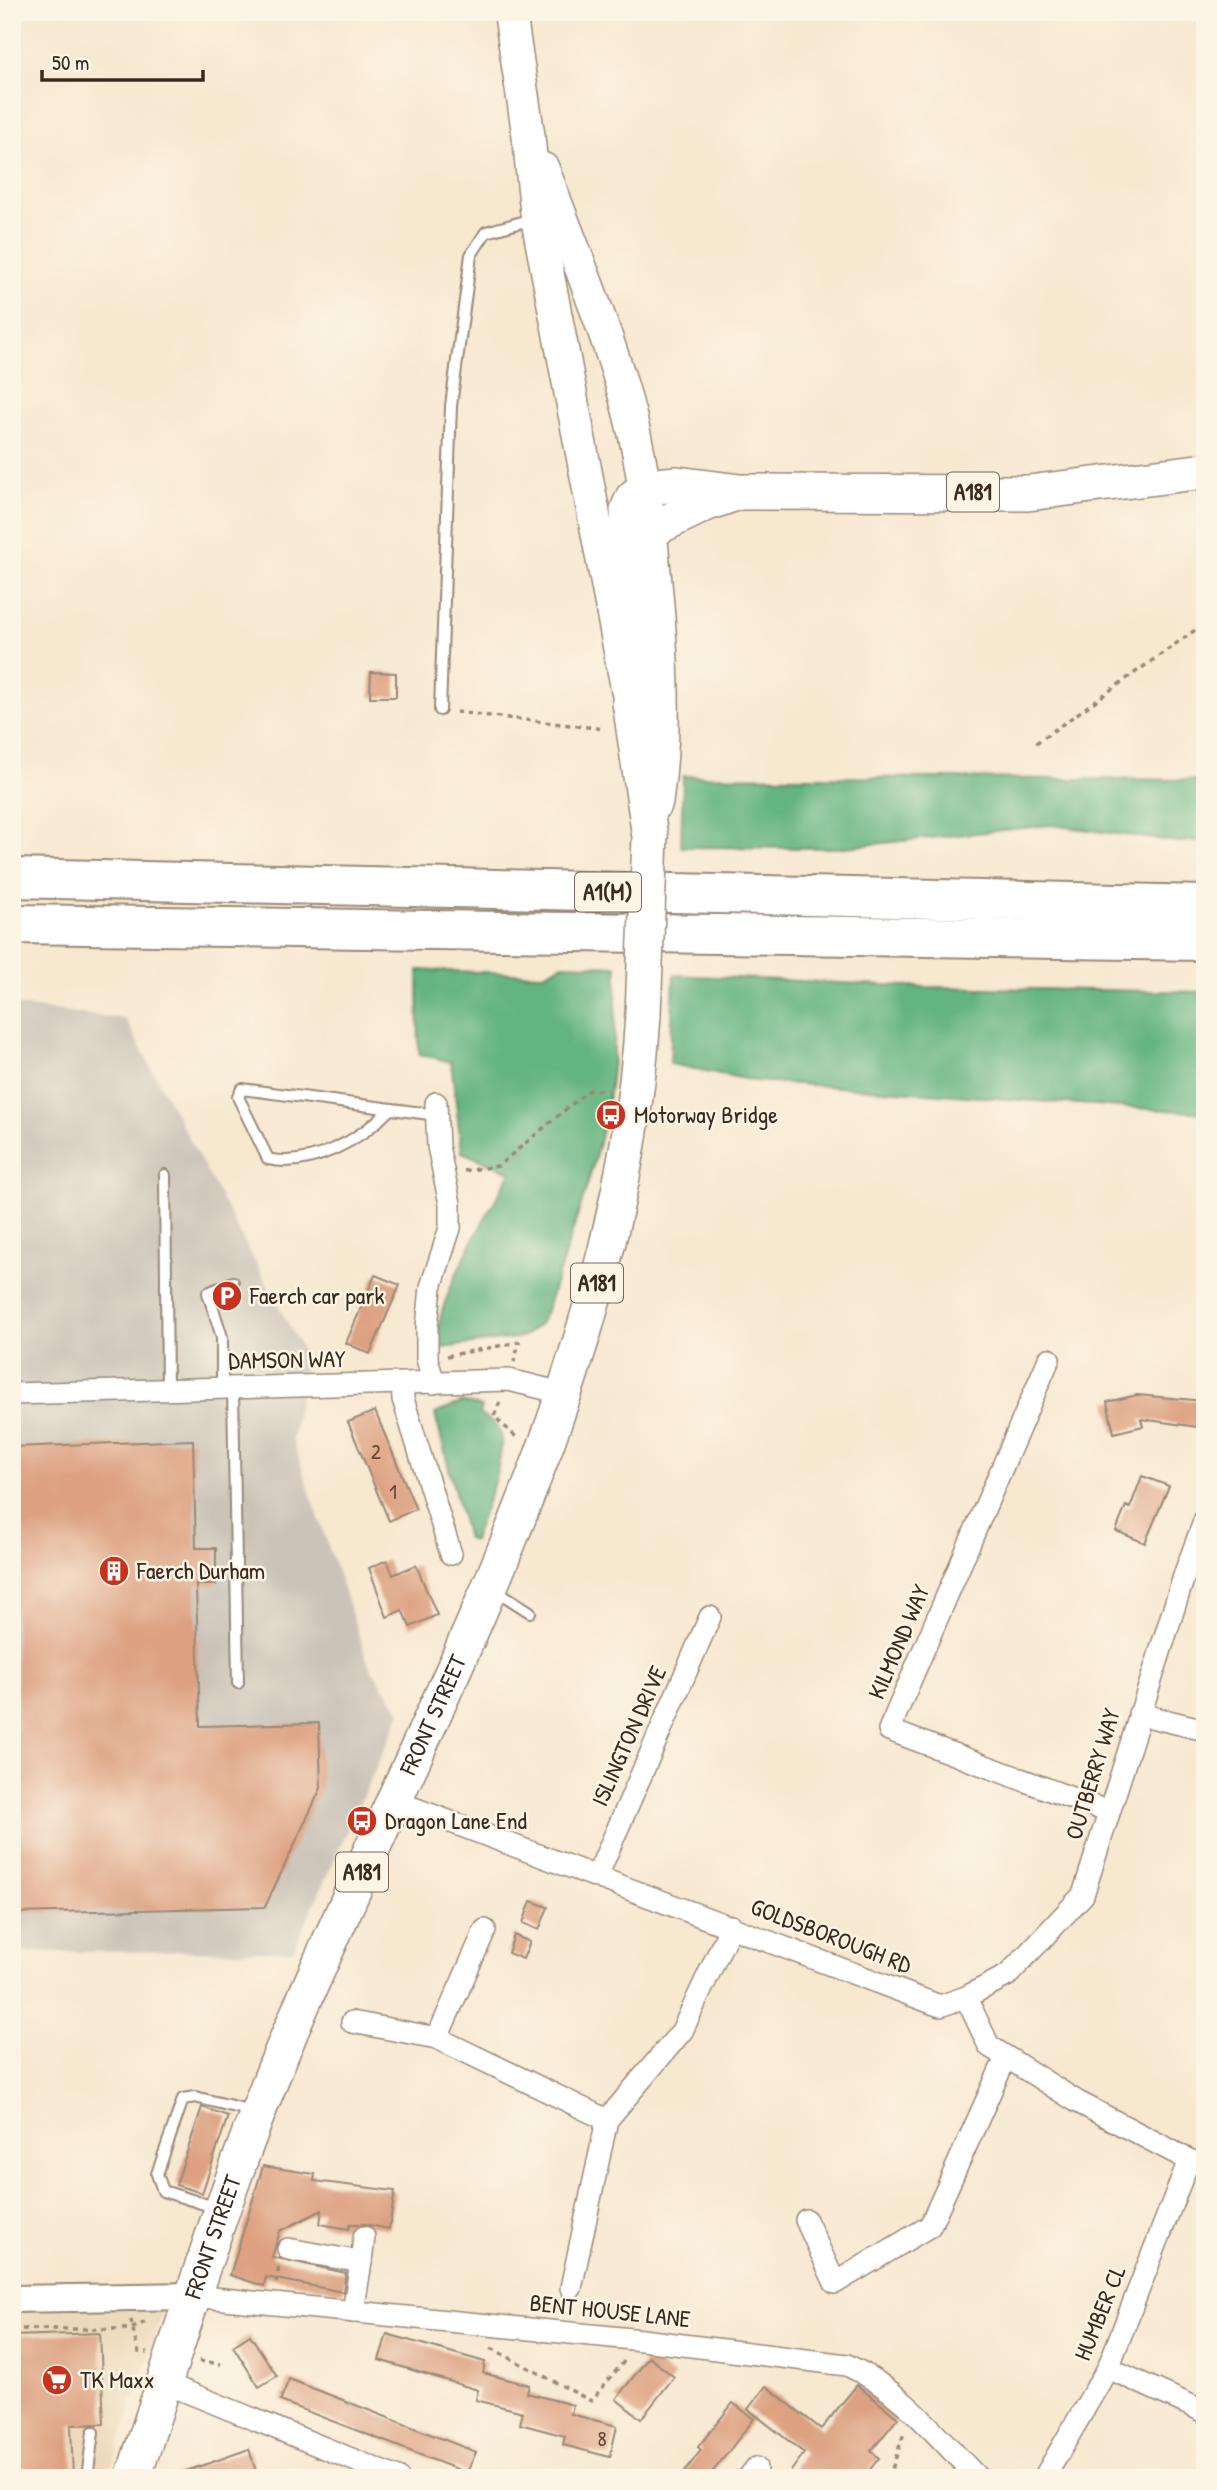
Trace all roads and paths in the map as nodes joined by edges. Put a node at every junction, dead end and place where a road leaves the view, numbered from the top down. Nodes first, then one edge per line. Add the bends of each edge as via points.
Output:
1 (510, 12) edge
2 (548, 216) junction
3 (1205, 471) edge
4 (646, 487) junction
5 (740, 492) junction
6 (592, 500) junction
7 (639, 530) junction
8 (1205, 622) edge
9 (440, 710) joint
10 (631, 717) junction
11 (1036, 743) dead end
12 (650, 837) junction
13 (12, 878) edge
14 (1205, 905) edge
15 (12, 924) edge
16 (1205, 941) edge
17 (639, 1090) junction
18 (390, 1109) junction
19 (437, 1109) joint
20 (445, 1173) junction
21 (164, 1175) dead end
22 (233, 1282) dead end
23 (427, 1359) junction
24 (1049, 1359) dead end
25 (509, 1380) junction
26 (434, 1383) junction
27 (402, 1384) junction
28 (227, 1388) junction
29 (167, 1390) junction
30 (562, 1393) junction
31 (12, 1394) edge
32 (541, 1453) junction
33 (1205, 1519) edge
34 (452, 1554) dead end
35 (490, 1587) junction
36 (530, 1612) dead end
37 (710, 1617) dead end
38 (238, 1683) dead end
39 (1139, 1714) junction
40 (1205, 1730) edge
41 (395, 1801) junction
42 (1109, 1812) junction
43 (597, 1876) junction
44 (732, 1926) junction
45 (485, 1930) dead end
46 (966, 1997) junction
47 (352, 2022) dead end
48 (437, 2038) junction
49 (1006, 2057) junction
50 (258, 2113) junction
51 (607, 2120) junction
52 (1197, 2162) edge
53 (223, 2210) junction
54 (806, 2220) dead end
55 (364, 2237) dead end
56 (288, 2249) joint
57 (361, 2262) junction
58 (571, 2288) dead end
59 (193, 2296) junction
60 (12, 2299) edge
61 (272, 2306) junction
62 (353, 2312) junction
63 (12, 2329) edge
64 (131, 2329) dead end
65 (642, 2340) junction
66 (487, 2345) dead end
67 (1108, 2368) junction
68 (165, 2383) junction
69 (912, 2411) junction
70 (1205, 2412) edge
71 (93, 2432) dead end
72 (87, 2478) edge
73 (133, 2478) edge
74 (398, 2478) edge
75 (889, 2478) edge
76 (978, 2478) edge
77 (1044, 2478) edge

1 - 2 main road via 528,132
2 - 4 main road via 612,353
2 - 6 main road
2 - 9 lane via 486,232 471,255 451,407
3 - 5 main road, A181 via 1028,493
4 - 5 main road, A181 via 677,484
4 - 7 main road, A181 via 628,510
5 - 7 main road, A181
6 - 7 main road via 610,521
6 - 10 main road
7 - 10 main road, A181 via 640,635
7 - 12 main road, A181 via 660,643 661,761
8 - 11 path
9 - 10 path
10 - 12 main road, A181
12 - 17 main road, FRONT STREET / A181, bridge
13 - 14 highway, A1(M)
15 - 16 highway, A1(M)
17 - 20 path via 590,1090 498,1167
17 - 30 main road, FRONT STREET / A181 via 597,1284
18 - 18 lane via 242,1088 238,1097 268,1159 284,1163 331,1149 372,1128
18 - 19 lane
19 - 20 street via 438,1146
20 - 23 street via 450,1228 431,1287
21 - 29 lane
22 - 28 lane via 208,1293 222,1338
23 - 25 path via 519,1342
23 - 26 street
24 - 42 street, KILMOND WAY via 889,1730
25 - 26 street, DAMSON WAY
25 - 30 street, DAMSON WAY
25 - 32 path via 494,1416 510,1434
26 - 27 street, DAMSON WAY
27 - 28 street, DAMSON WAY
27 - 34 street
28 - 29 street, DAMSON WAY
28 - 38 lane
29 - 31 street, DAMSON WAY
30 - 32 main road, FRONT STREET / A181
32 - 35 main road, FRONT STREET / A181
33 - 39 street, OUTBERRY WAY
35 - 36 lane
35 - 41 main road, FRONT STREET / A181
37 - 43 street, ISLINGTON DRIVE
39 - 40 street
39 - 42 street, OUTBERRY WAY
41 - 43 street, GOLDSBOROUGH RD
41 - 50 main road, FRONT STREET / A181
42 - 46 street, OUTBERRY WAY via 1083,1895 1008,1975
43 - 44 street, GOLDSBOROUGH RD
44 - 46 street, GOLDSBOROUGH RD via 940,2007
44 - 51 street via 682,2031
45 - 48 street
46 - 49 street via 989,2046
47 - 48 street
48 - 51 street
49 - 52 street via 1076,2101
49 - 54 street via 930,2225 835,2283
50 - 53 main road, FRONT STREET / A181
50 - 53 lane via 195,2097 183,2099 157,2174 163,2191
51 - 58 street
52 - 67 street, HUMBER CL
53 - 59 main road, FRONT STREET / A181
55 - 57 street
56 - 57 street
56 - 61 path via 280,2257
57 - 62 street
59 - 60 street
59 - 61 street, BENT HOUSE LANE
59 - 68 main road, FRONT STREET / A181
61 - 62 street, BENT HOUSE LANE
62 - 65 street, BENT HOUSE LANE
63 - 64 path
65 - 66 path via 591,2401
65 - 69 street, BENT HOUSE LANE via 847,2365 871,2376
67 - 70 street
67 - 77 street, HUMBER CL
68 - 73 main road, FRONT STREET / A181
68 - 74 street
69 - 75 path
69 - 76 street, BENT HOUSE LANE
71 - 72 lane

